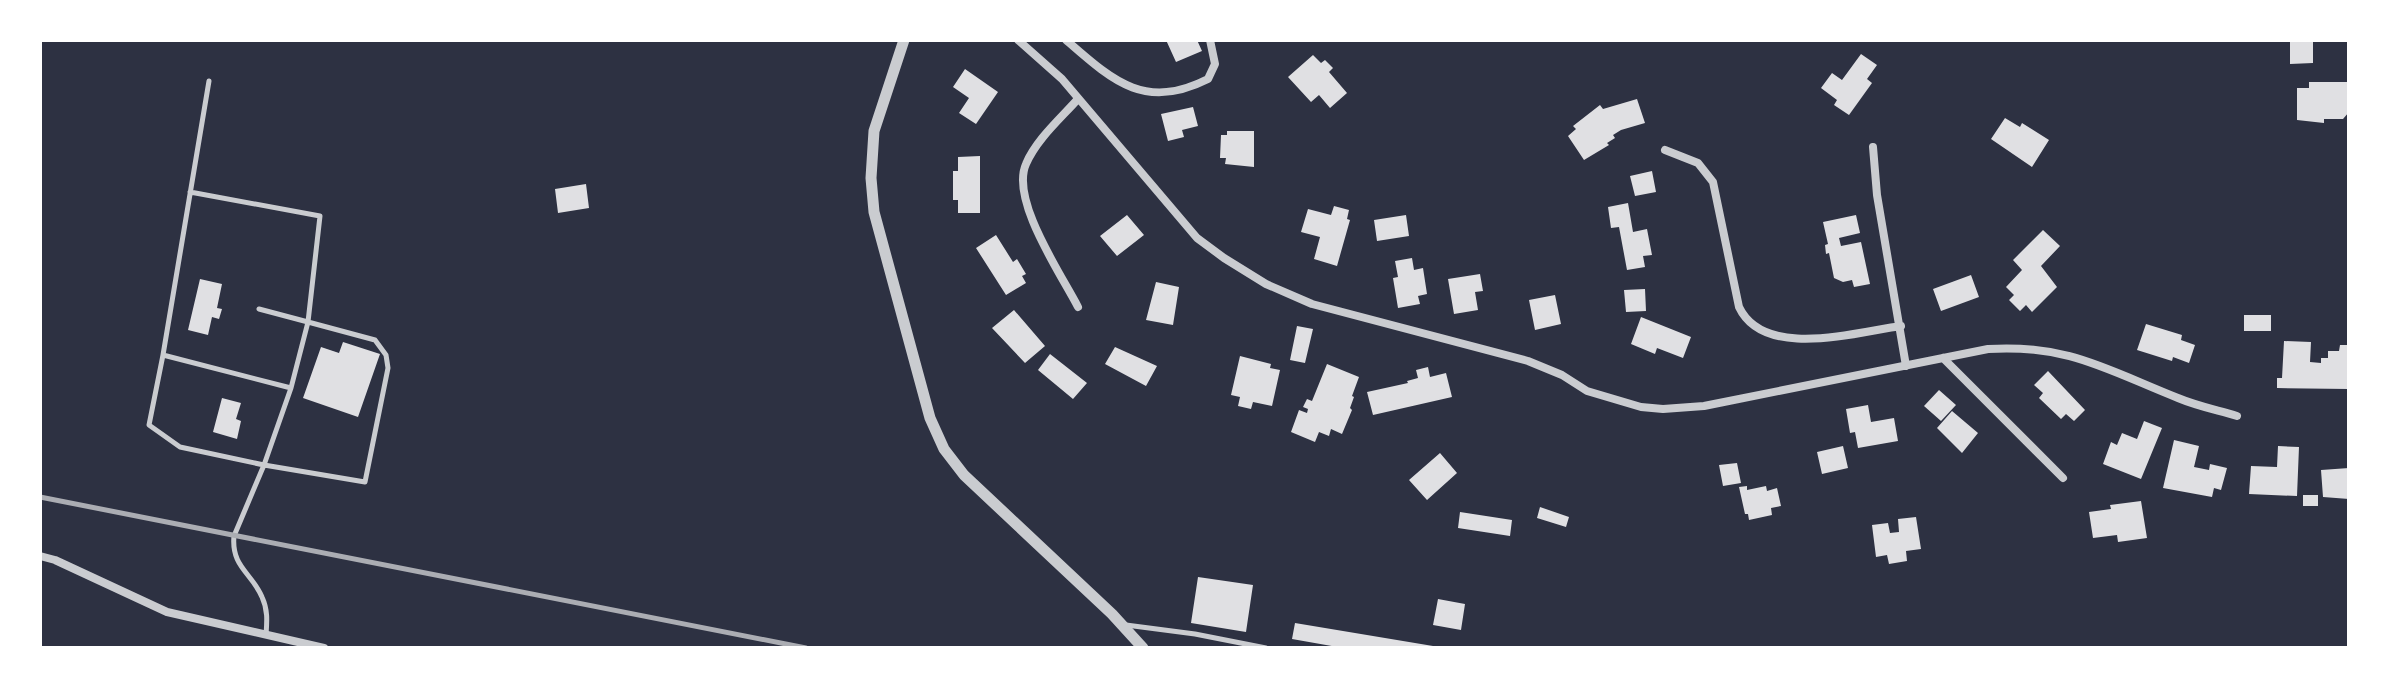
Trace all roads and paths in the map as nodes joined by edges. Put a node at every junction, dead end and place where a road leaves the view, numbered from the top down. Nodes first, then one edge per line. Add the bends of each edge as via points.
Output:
1 (904, 40) edge
2 (1018, 40) edge
3 (1066, 40) edge
4 (1210, 40) edge
5 (209, 81) dead end
6 (1077, 100) junction
7 (1873, 147) dead end
8 (1665, 150) dead end
9 (190, 192) junction
10 (1078, 307) dead end
11 (259, 309) dead end
12 (308, 322) junction
13 (1901, 326) junction
14 (163, 355) junction
15 (1943, 358) junction
16 (1906, 366) junction
17 (291, 388) junction
18 (2237, 416) dead end
19 (264, 465) junction
20 (2063, 478) dead end
21 (40, 556) edge
22 (1121, 624) junction
23 (266, 636) junction
24 (324, 648) edge
25 (1143, 648) edge
26 (1266, 648) edge

1 - 22 street via 874,131 871,178 874,212 930,418 964,475
2 - 6 street
3 - 4 street via 1115,79 1160,94 1213,74
5 - 9 lane
6 - 10 street via 1034,149 1022,181 1033,220
6 - 16 street via 1197,238 1266,284 1312,304 1528,361 1587,391 1641,407 1704,406
7 - 13 street
8 - 13 street via 1698,163 1713,182 1739,307 1750,322 1775,336 1805,340
9 - 12 lane via 320,216
9 - 14 lane
11 - 12 lane
12 - 17 lane
12 - 19 lane via 375,340 386,355 388,368 365,482
13 - 16 street
14 - 17 lane
14 - 19 lane via 149,425 180,447
15 - 16 street
15 - 18 street via 2012,347 2066,353 2181,400
15 - 20 street
17 - 19 lane
19 - 23 lane via 233,547 236,561 262,595
21 - 23 street via 167,612
22 - 25 street
22 - 26 lane
23 - 24 street

